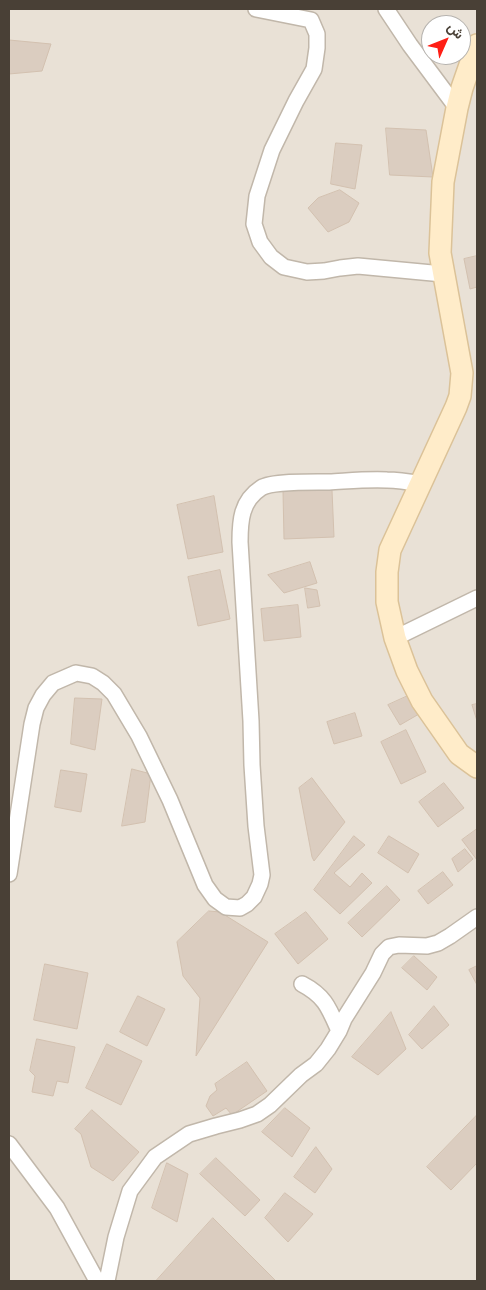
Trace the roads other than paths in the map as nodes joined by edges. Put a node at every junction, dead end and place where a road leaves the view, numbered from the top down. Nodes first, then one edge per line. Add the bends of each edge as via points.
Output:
1 (256, 9) edge
2 (386, 9) edge
3 (477, 45) edge
4 (457, 108) junction
5 (443, 274) junction
6 (421, 484) junction
7 (477, 598) edge
8 (395, 638) junction
9 (476, 769) edge
10 (9, 874) edge
11 (477, 917) edge
12 (302, 984) dead end
13 (338, 1031) junction
14 (9, 1144) edge
15 (97, 1281) edge
16 (107, 1281) edge

1 - 5 street via 311,20 317,34 314,69 272,150 257,196 254,224 260,242 271,258 284,267 307,272 358,266
2 - 4 street
3 - 4 street
4 - 5 street via 443,182 440,253
5 - 6 street via 462,386 456,407
6 - 8 street via 390,550 386,572 387,602
6 - 10 street via 388,480 272,485 261,487 243,511 240,542 252,766 262,875 254,897 247,904 240,908 226,907 215,899 205,884 143,745 114,694 92,676 76,673 52,683 36,708
7 - 8 street
8 - 9 street via 422,701 458,754
11 - 13 street via 450,936 427,946 389,948 382,954
12 - 13 street via 315,990 324,1000
13 - 16 street via 316,1064 257,1114 189,1134 155,1157 130,1191
14 - 15 street via 57,1208

